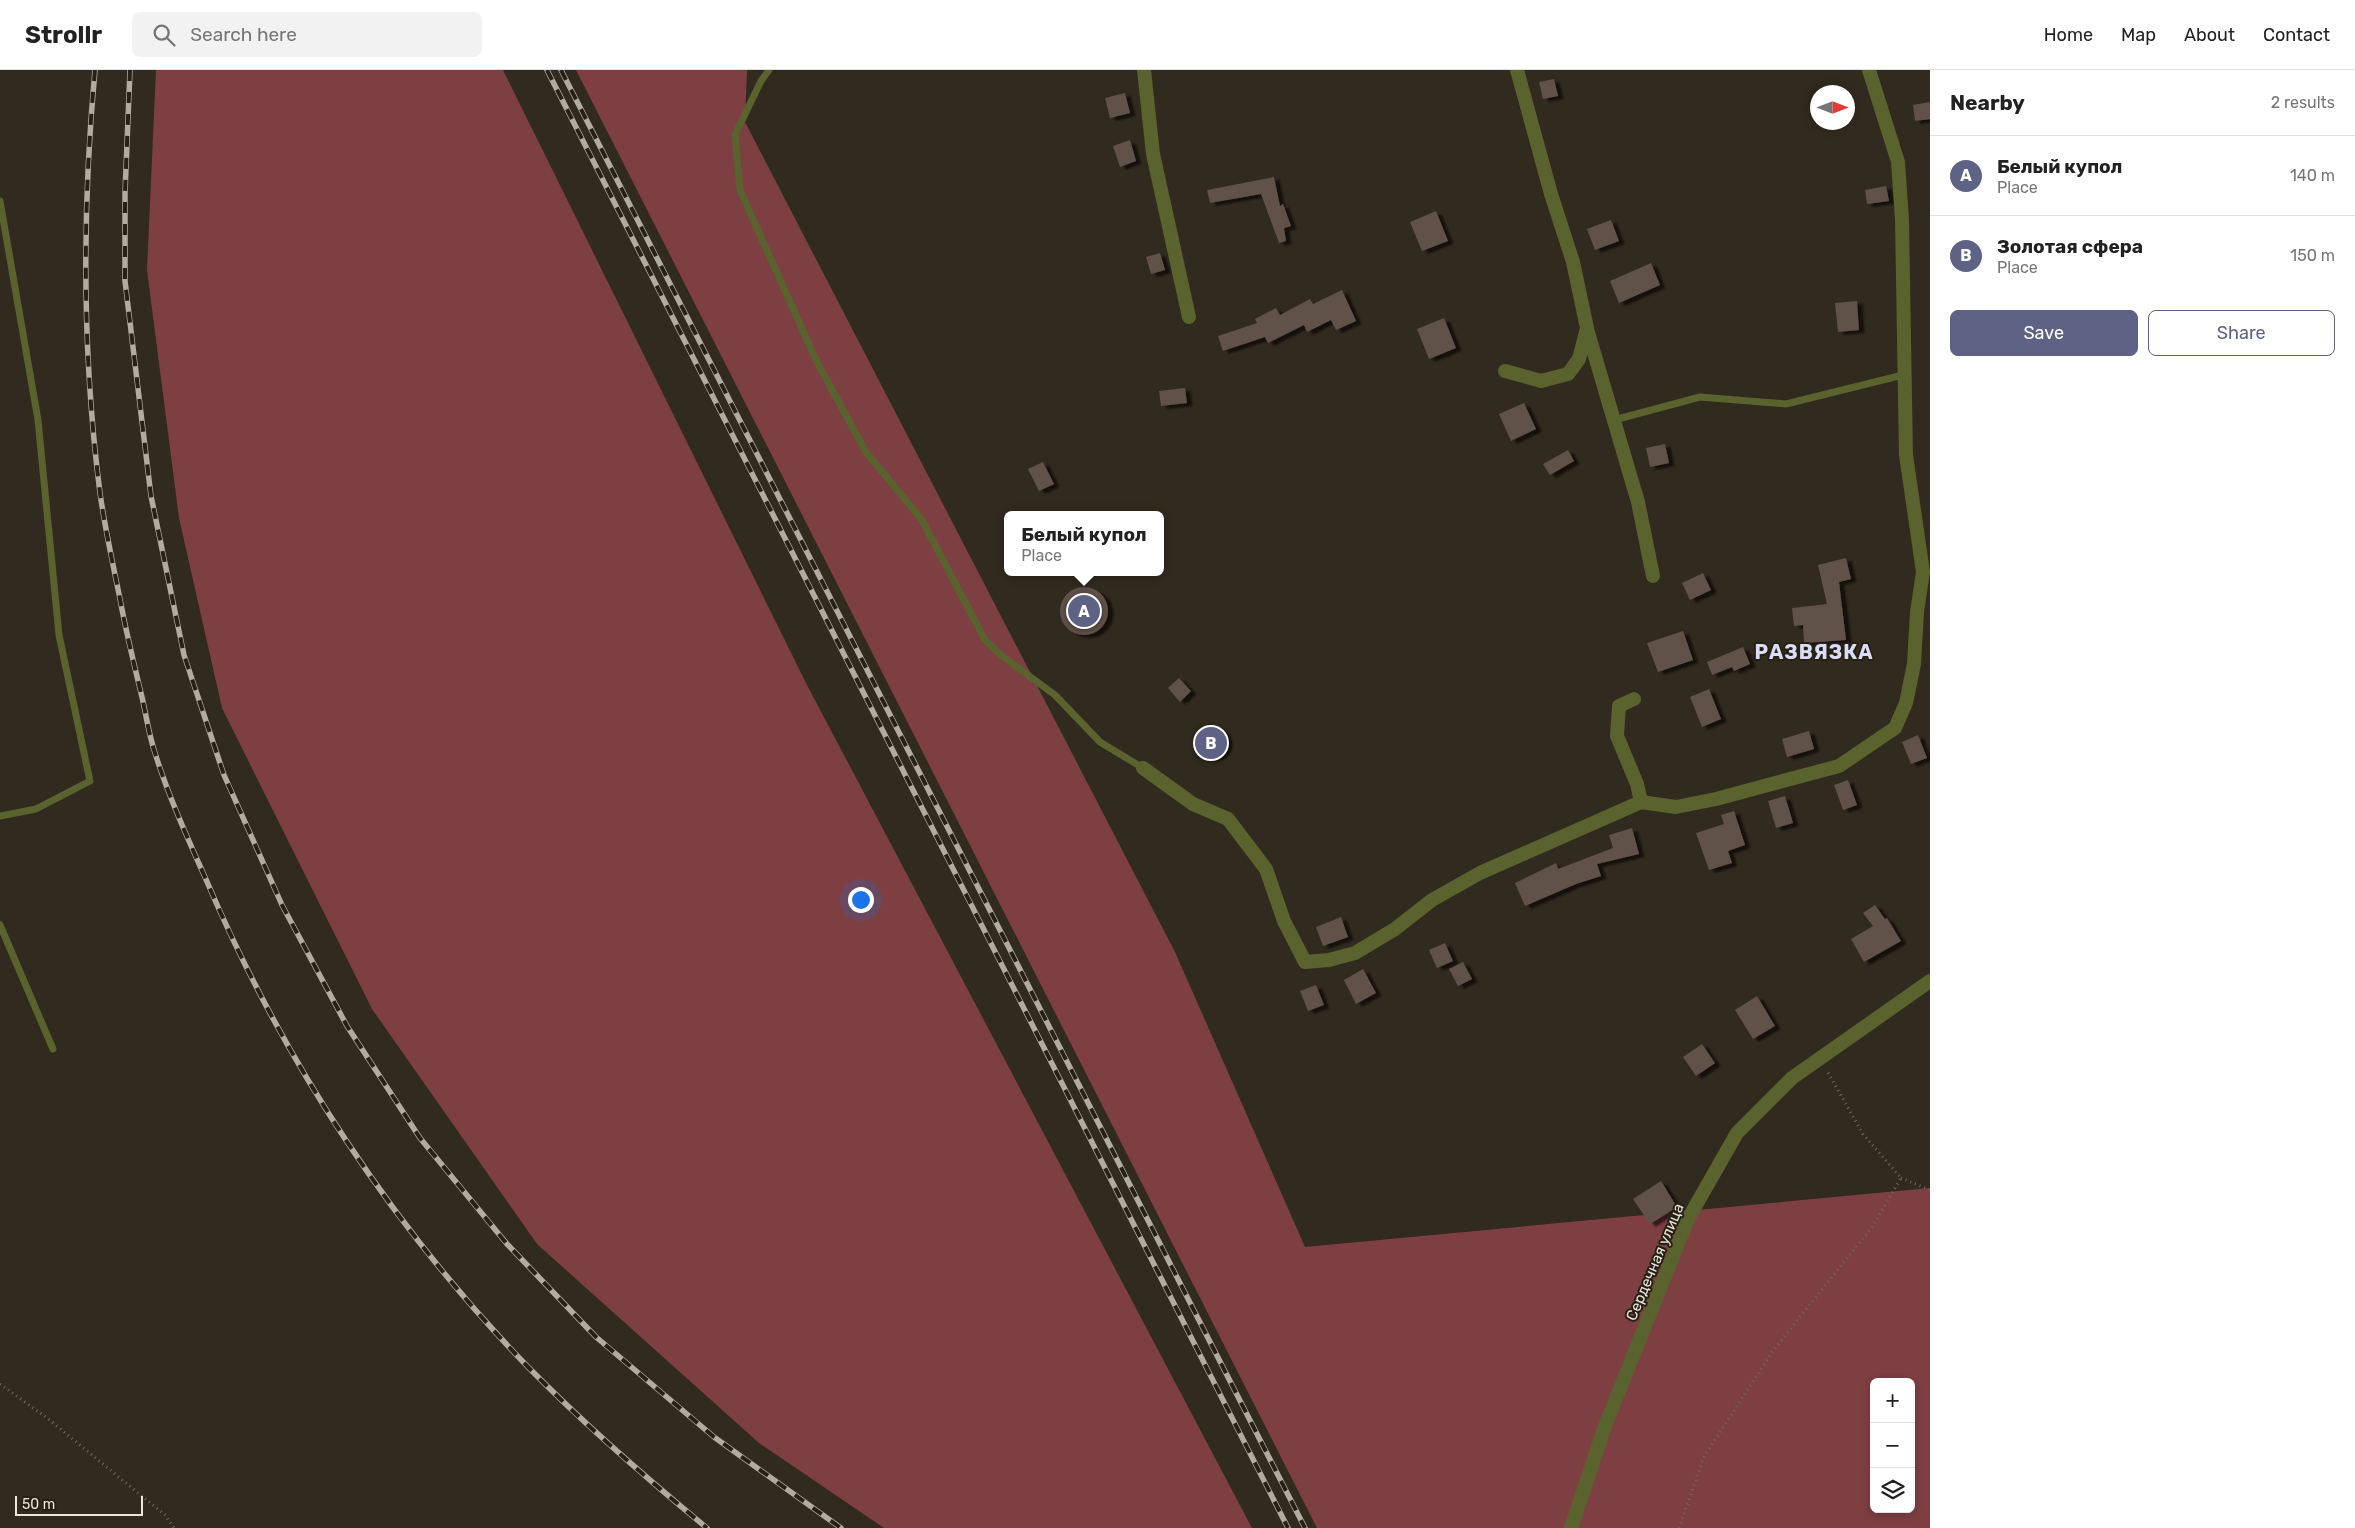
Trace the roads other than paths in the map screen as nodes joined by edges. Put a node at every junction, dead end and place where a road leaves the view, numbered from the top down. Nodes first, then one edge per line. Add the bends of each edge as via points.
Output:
1 (769, 70) edge
2 (1144, 70) edge
3 (1517, 70) edge
4 (1869, 70) edge
5 (0, 201) edge
6 (1188, 316) dead end
7 (1587, 328) junction
8 (1506, 371) dead end
9 (1903, 375) junction
10 (1614, 420) junction
11 (1653, 576) dead end
12 (1926, 578) edge
13 (1634, 699) dead end
14 (1143, 768) joint
15 (1641, 802) junction
16 (0, 816) edge
17 (0, 925) edge
18 (1930, 981) edge
19 (53, 1049) dead end
20 (1571, 1528) edge

1 - 14 lane via 735,135 740,190 821,370 866,452 922,520 985,640 1055,695 1100,742
2 - 6 street via 1153,154
3 - 7 street via 1550,194 1573,262
4 - 9 street via 1898,162 1902,220
5 - 16 lane via 38,420 59,635 90,780 36,809
7 - 8 street via 1579,359 1568,374 1541,381
7 - 10 street
9 - 10 lane via 1786,404 1700,397
9 - 12 street via 1906,455
10 - 11 street via 1638,502
12 - 15 street via 1917,612 1914,664 1906,703 1895,728 1839,766 1676,808
13 - 15 street via 1620,706 1617,736 1638,784
14 - 15 street via 1193,804 1228,819 1266,869 1284,921 1305,962 1355,953 1396,930 1432,900 1480,873
17 - 19 lane
18 - 20 street, Сердечная улица via 1792,1078 1737,1133 1688,1219 1605,1426

